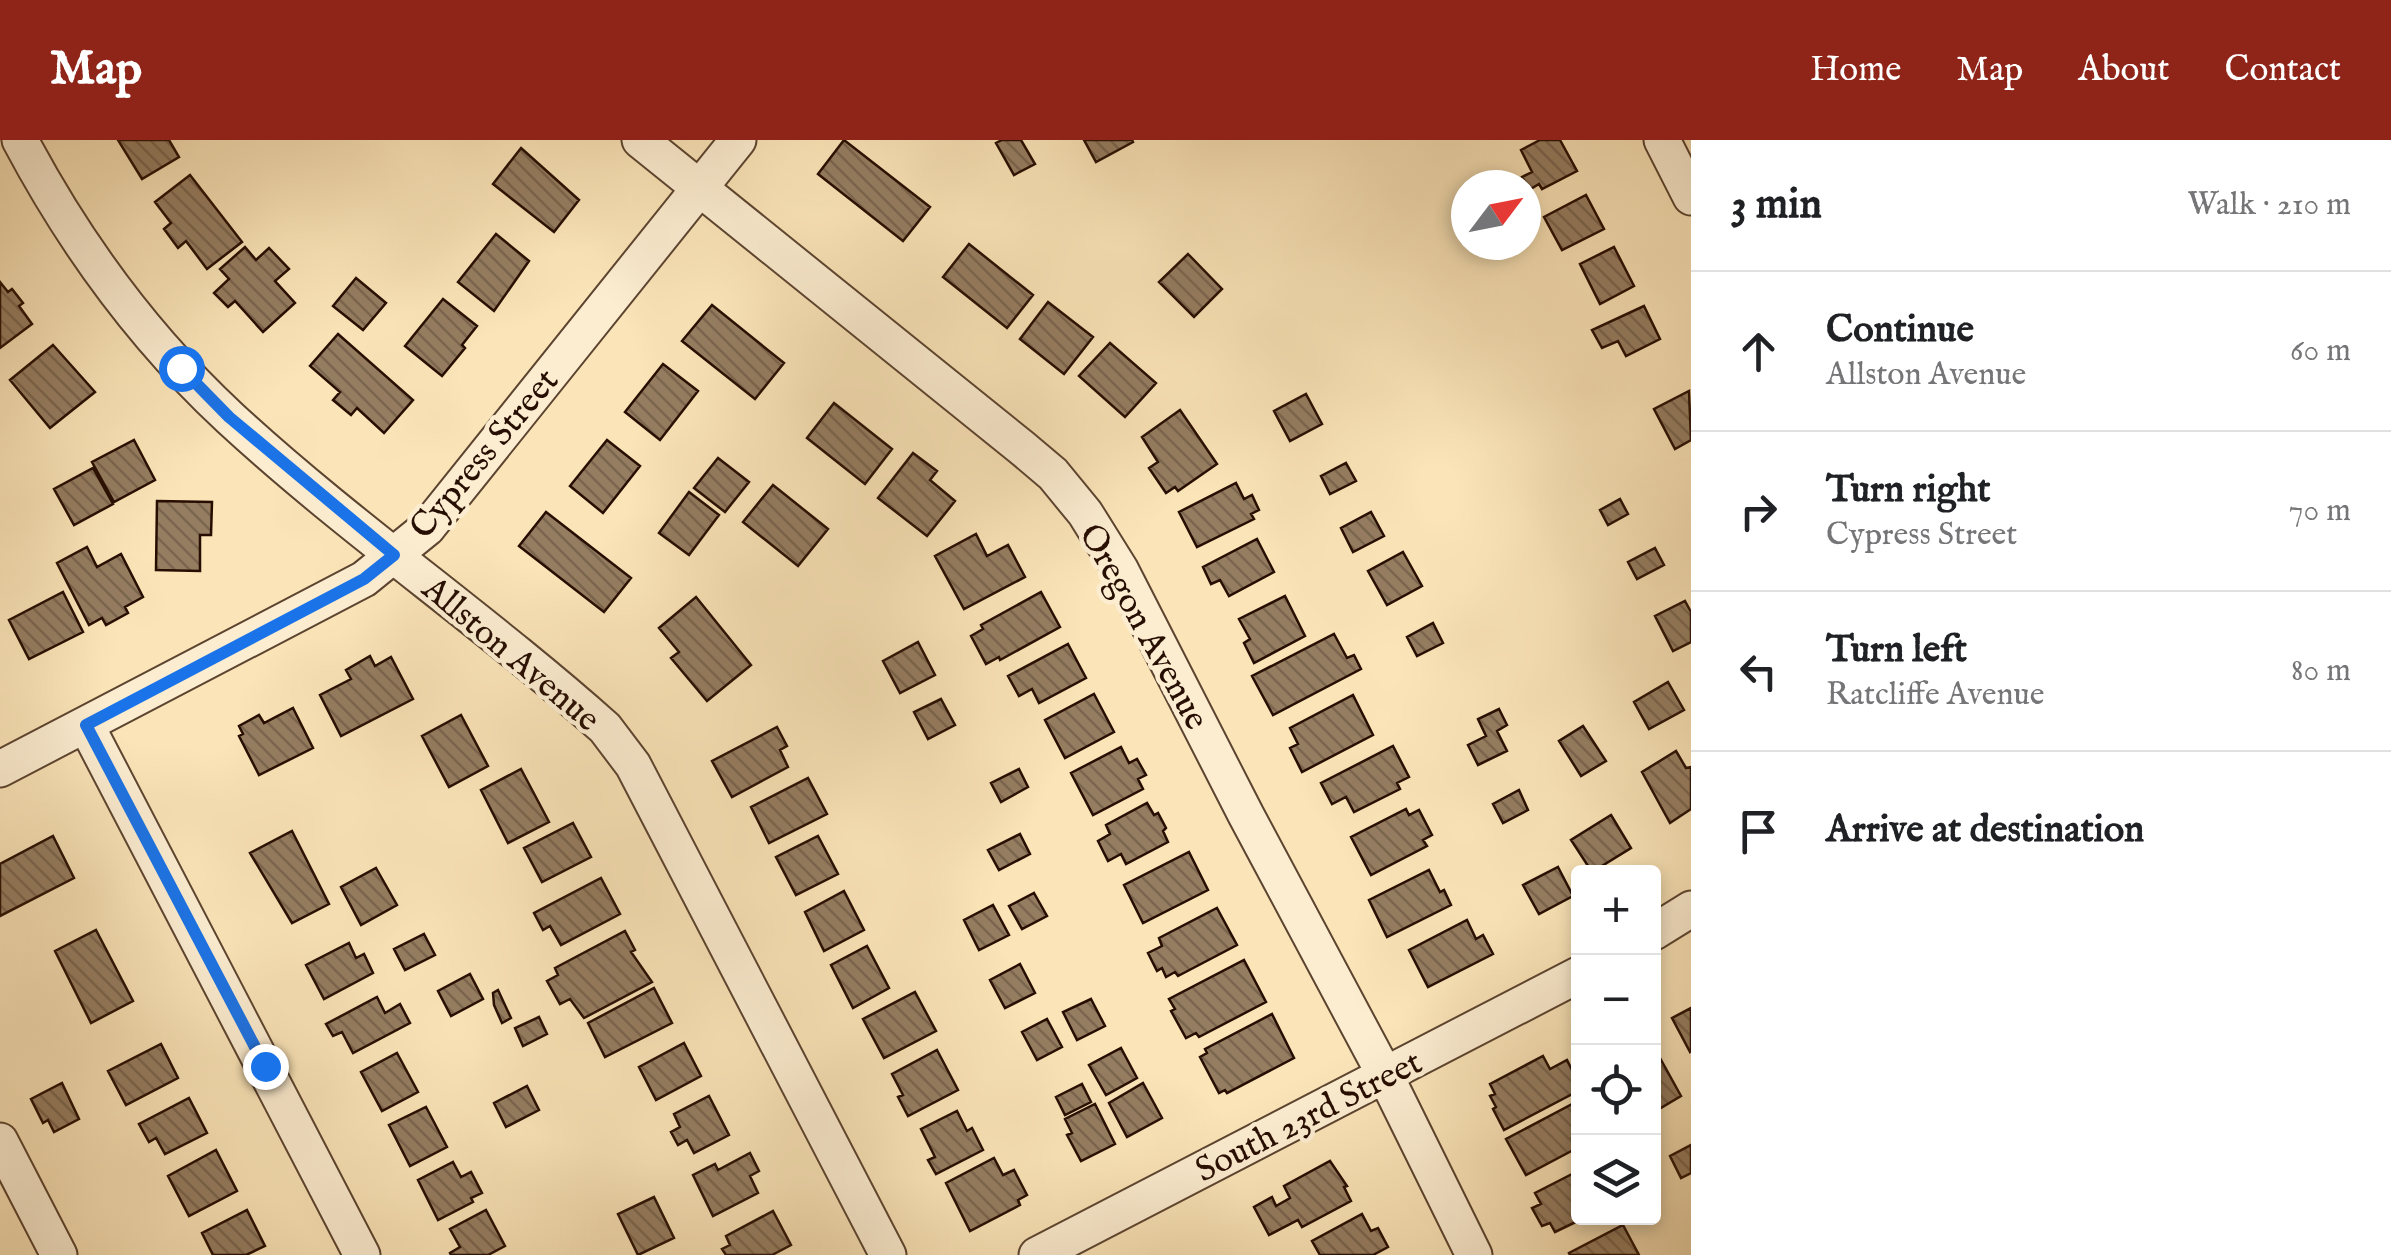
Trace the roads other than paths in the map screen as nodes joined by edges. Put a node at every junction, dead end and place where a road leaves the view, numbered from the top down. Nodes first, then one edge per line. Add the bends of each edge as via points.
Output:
1 (20, 140) edge
2 (640, 140) edge
3 (738, 140) edge
4 (1662, 140) edge
5 (698, 188) junction
6 (1691, 197) edge
7 (394, 555) junction
8 (86, 725) junction
9 (0, 769) edge
10 (1691, 909) edge
11 (1661, 928) edge
12 (1571, 978) edge
13 (1386, 1077) junction
14 (0, 1141) edge
15 (59, 1255) edge
16 (362, 1255) edge
17 (888, 1255) edge
18 (1037, 1255) edge
19 (1474, 1255) edge

1 - 7 street, Allston Avenue via 82,244 181,368 229,417
2 - 5 street, Oregon Avenue
3 - 5 street, Cypress Street
4 - 6 street
5 - 7 street, Cypress Street via 427,528
5 - 13 street, Oregon Avenue via 1022,446 1085,513
7 - 8 street, Cypress Street via 364,579
7 - 17 street, Allston Avenue via 594,718 633,765
8 - 9 street, Cypress Street
8 - 16 street
10 - 11 street
12 - 13 street, South 23rd Street
13 - 18 street, South 23rd Street
13 - 19 street, Oregon Avenue
14 - 15 street

